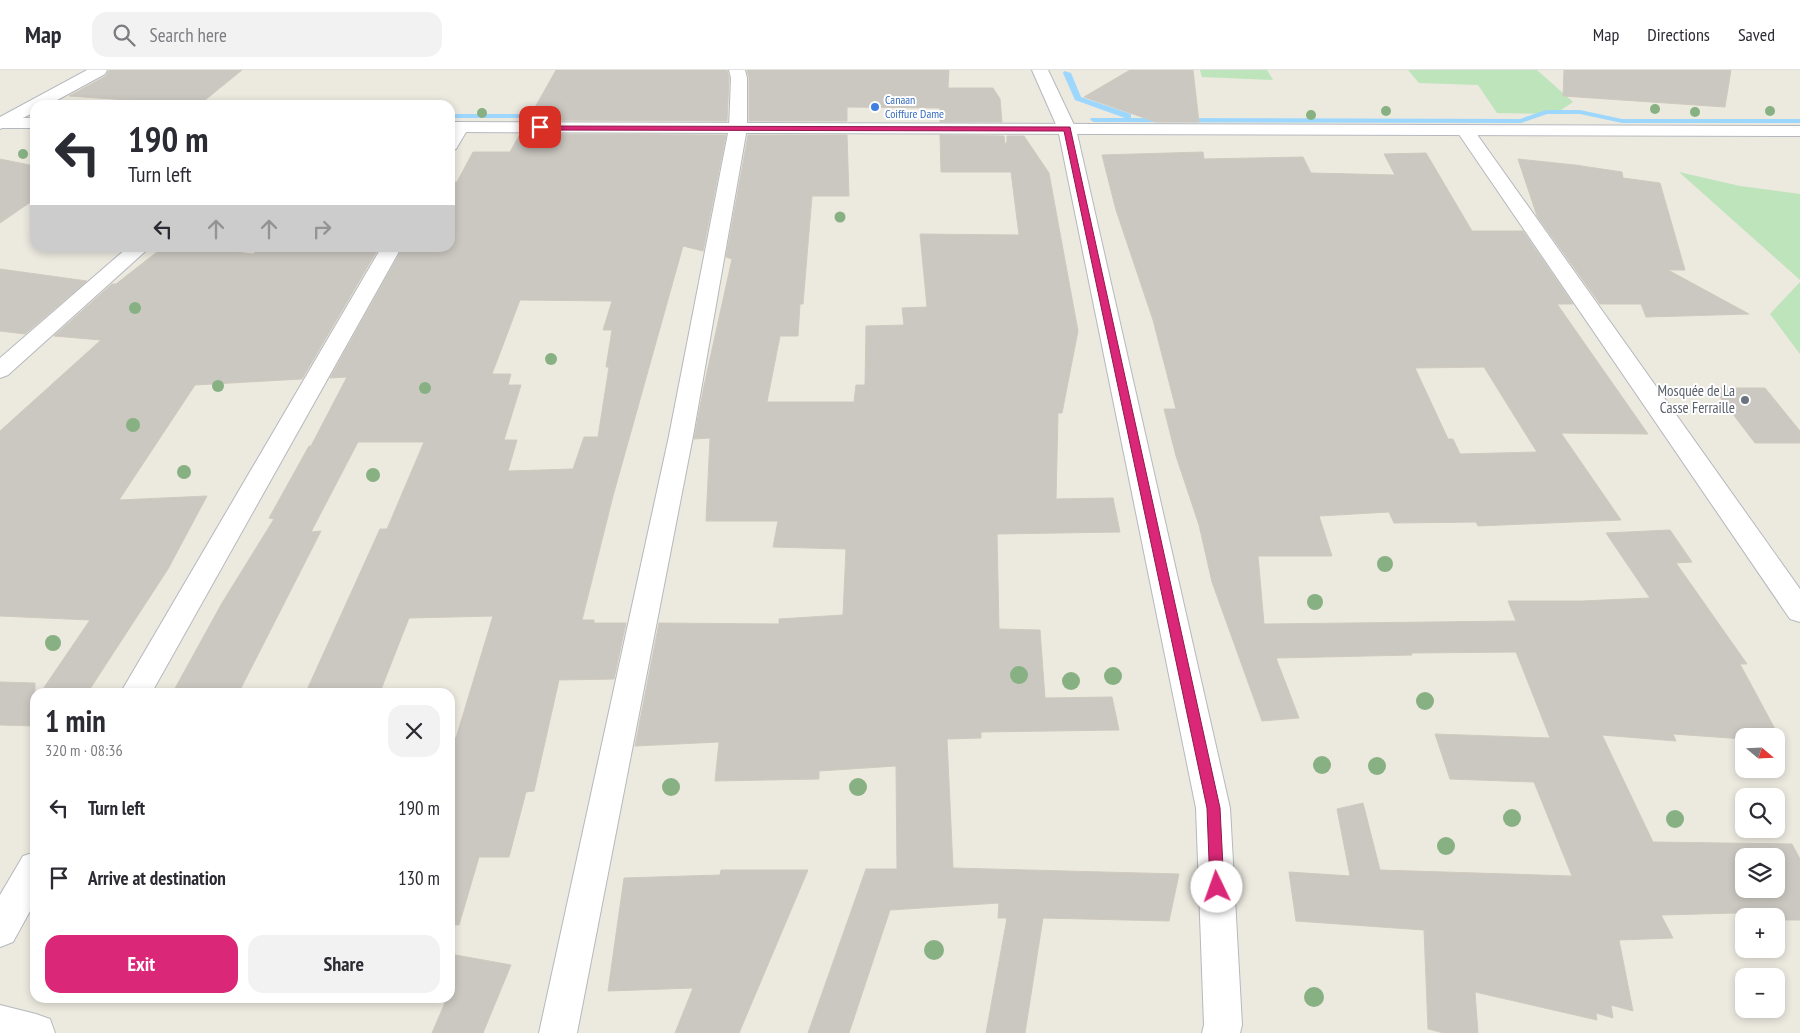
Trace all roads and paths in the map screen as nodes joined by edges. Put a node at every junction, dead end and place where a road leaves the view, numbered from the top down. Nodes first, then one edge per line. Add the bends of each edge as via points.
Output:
1 (99, 70) edge
2 (737, 70) edge
3 (1040, 70) edge
4 (43, 100) edge
5 (30, 107) edge
6 (0, 123) edge
7 (30, 123) edge
8 (455, 127) edge
9 (738, 128) junction
10 (1067, 129) junction
11 (1465, 130) junction
12 (1800, 131) edge
13 (135, 252) edge
14 (389, 252) edge
15 (0, 370) edge
16 (1800, 610) edge
17 (138, 688) edge
18 (30, 877) edge
19 (0, 929) edge
20 (0, 1024) edge
21 (36, 1033) edge
22 (558, 1033) edge
23 (1222, 1033) edge

1 - 4 street
2 - 9 street
3 - 10 street
5 - 6 street
6 - 7 street
8 - 9 street
9 - 10 street
9 - 22 street via 681,436
10 - 11 street
10 - 23 street via 1214,808
11 - 12 street
11 - 16 street
13 - 15 street
14 - 17 street
18 - 19 street
20 - 21 street

